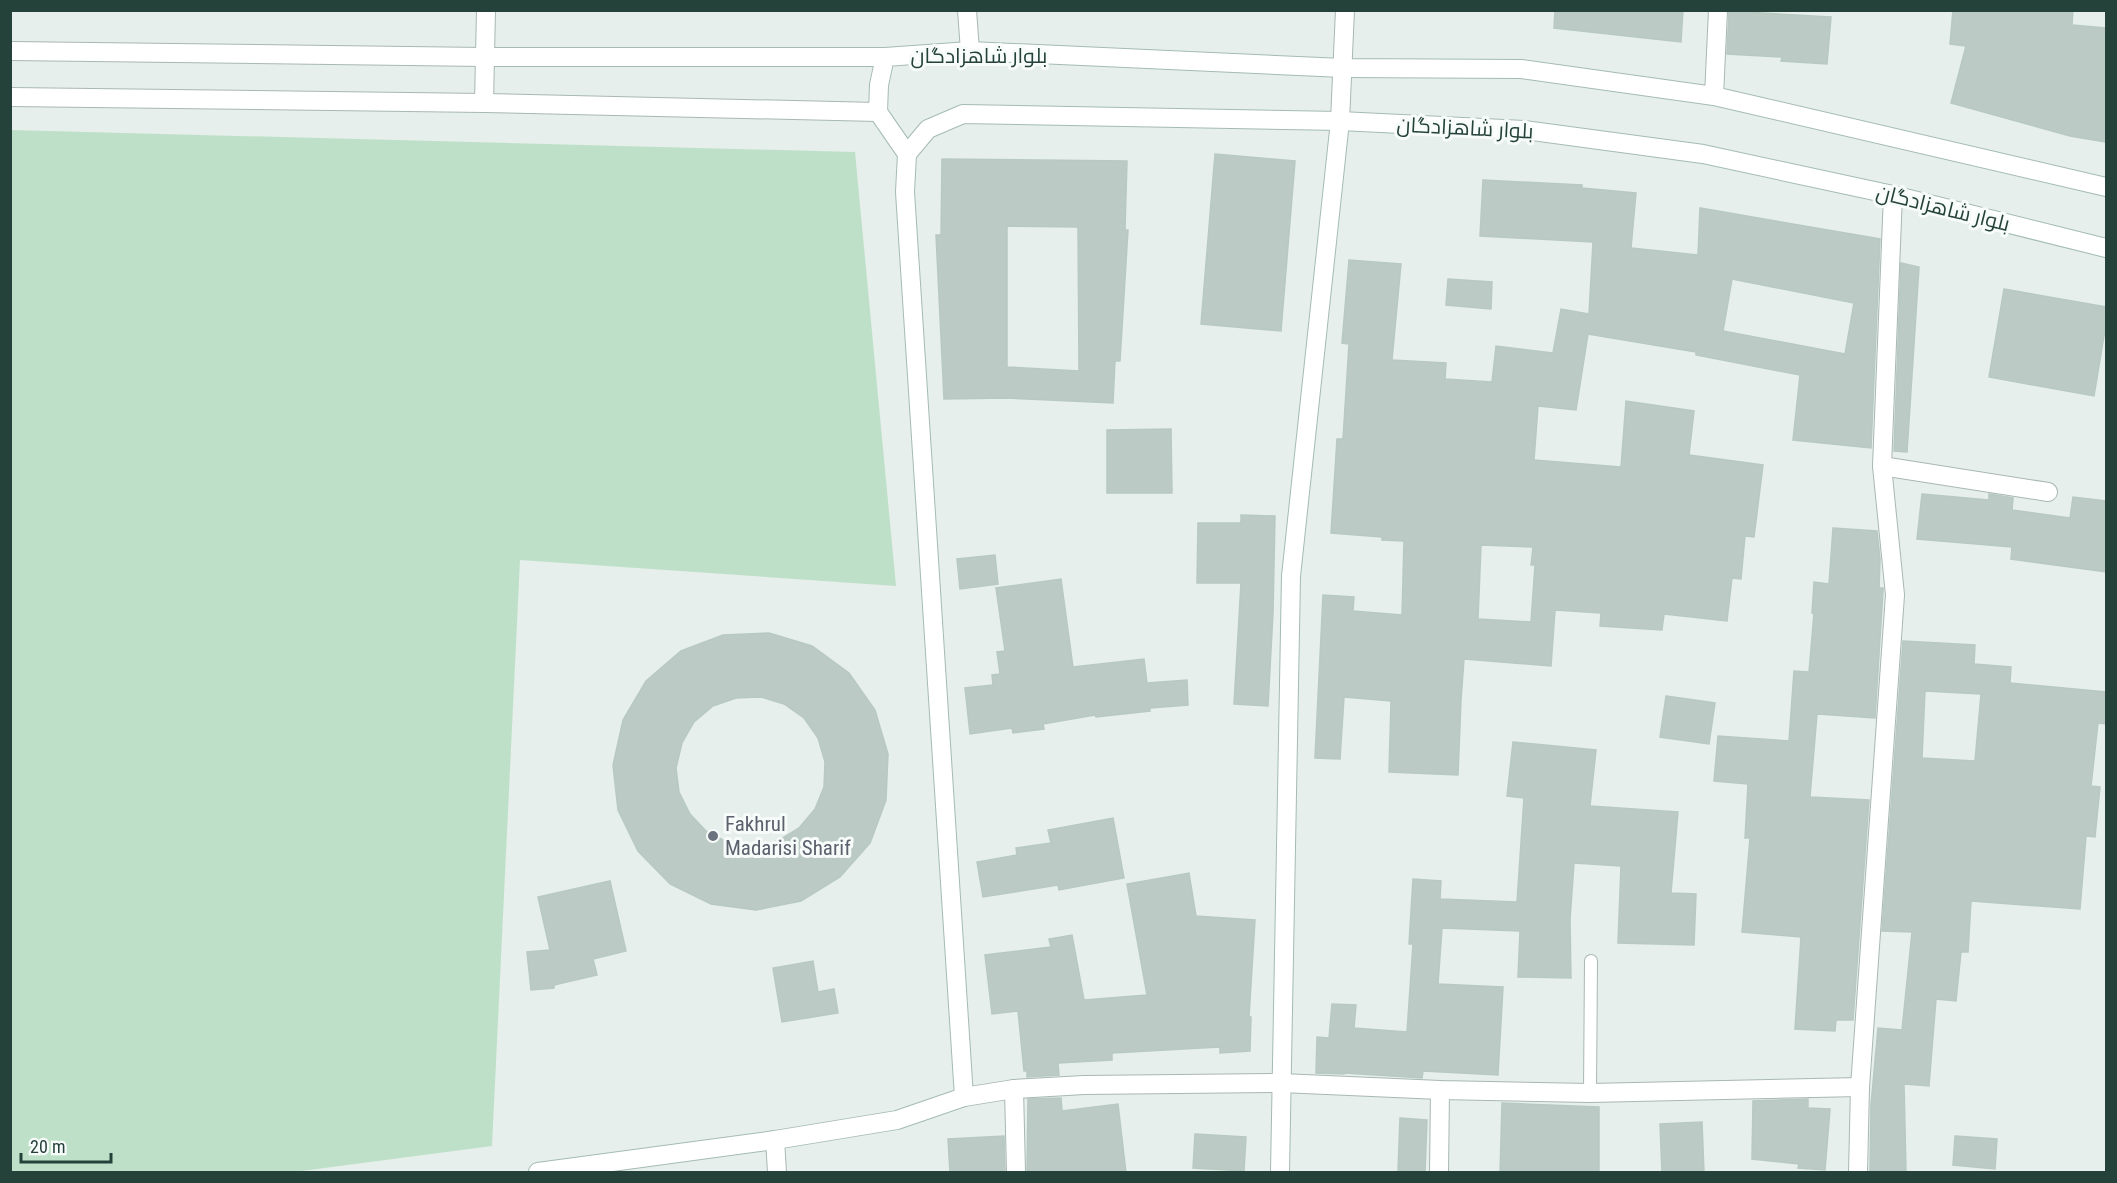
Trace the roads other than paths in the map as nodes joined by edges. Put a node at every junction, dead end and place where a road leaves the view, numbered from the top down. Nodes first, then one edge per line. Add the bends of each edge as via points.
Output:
1 (486, 10) edge
2 (967, 10) edge
3 (1345, 10) edge
4 (1718, 10) edge
5 (10, 51) edge
6 (970, 51) junction
7 (484, 57) junction
8 (885, 57) junction
9 (1343, 68) junction
10 (1714, 96) junction
11 (10, 97) edge
12 (484, 103) junction
13 (878, 112) junction
14 (1340, 121) junction
15 (907, 154) junction
16 (2106, 187) edge
17 (1893, 195) junction
18 (2106, 248) edge
19 (1882, 466) junction
20 (2048, 492) dead end
21 (1591, 961) dead end
22 (1281, 1083) junction
23 (1860, 1087) junction
24 (1014, 1089) junction
25 (1440, 1090) junction
26 (1590, 1093) junction
27 (964, 1097) junction
28 (775, 1140) junction
29 (587, 1169) edge
30 (538, 1173) edge
31 (777, 1173) edge
32 (1016, 1173) edge
33 (1280, 1173) edge
34 (1439, 1173) edge
35 (1858, 1173) edge

1 - 7 street
2 - 6 street
3 - 9 street
4 - 10 street
5 - 7 street
6 - 8 street, بلوار شاهزادگان
6 - 9 street, بلوار شاهزادگان
7 - 8 street
7 - 12 street
8 - 13 street, بلوار شاهزادگان
9 - 10 street, بلوار شاهزادگان via 1521,69
9 - 14 street
10 - 16 street, بلوار شاهزادگان
11 - 12 street
12 - 13 street
13 - 15 street
14 - 15 street, بلوار شاهزادگان via 963,114 928,129
14 - 17 street, بلوار شاهزادگان via 1524,130 1703,154
14 - 22 street via 1291,576
15 - 27 street via 905,192
17 - 18 street, بلوار شاهزادگان
17 - 19 street
19 - 20 street
19 - 23 street via 1895,595
21 - 26 lane
22 - 24 street
22 - 25 street
22 - 33 street
23 - 26 street
23 - 35 street
24 - 27 street
24 - 32 street
25 - 26 street
25 - 34 street
27 - 28 street via 897,1120
28 - 29 street
28 - 31 street
29 - 30 street

